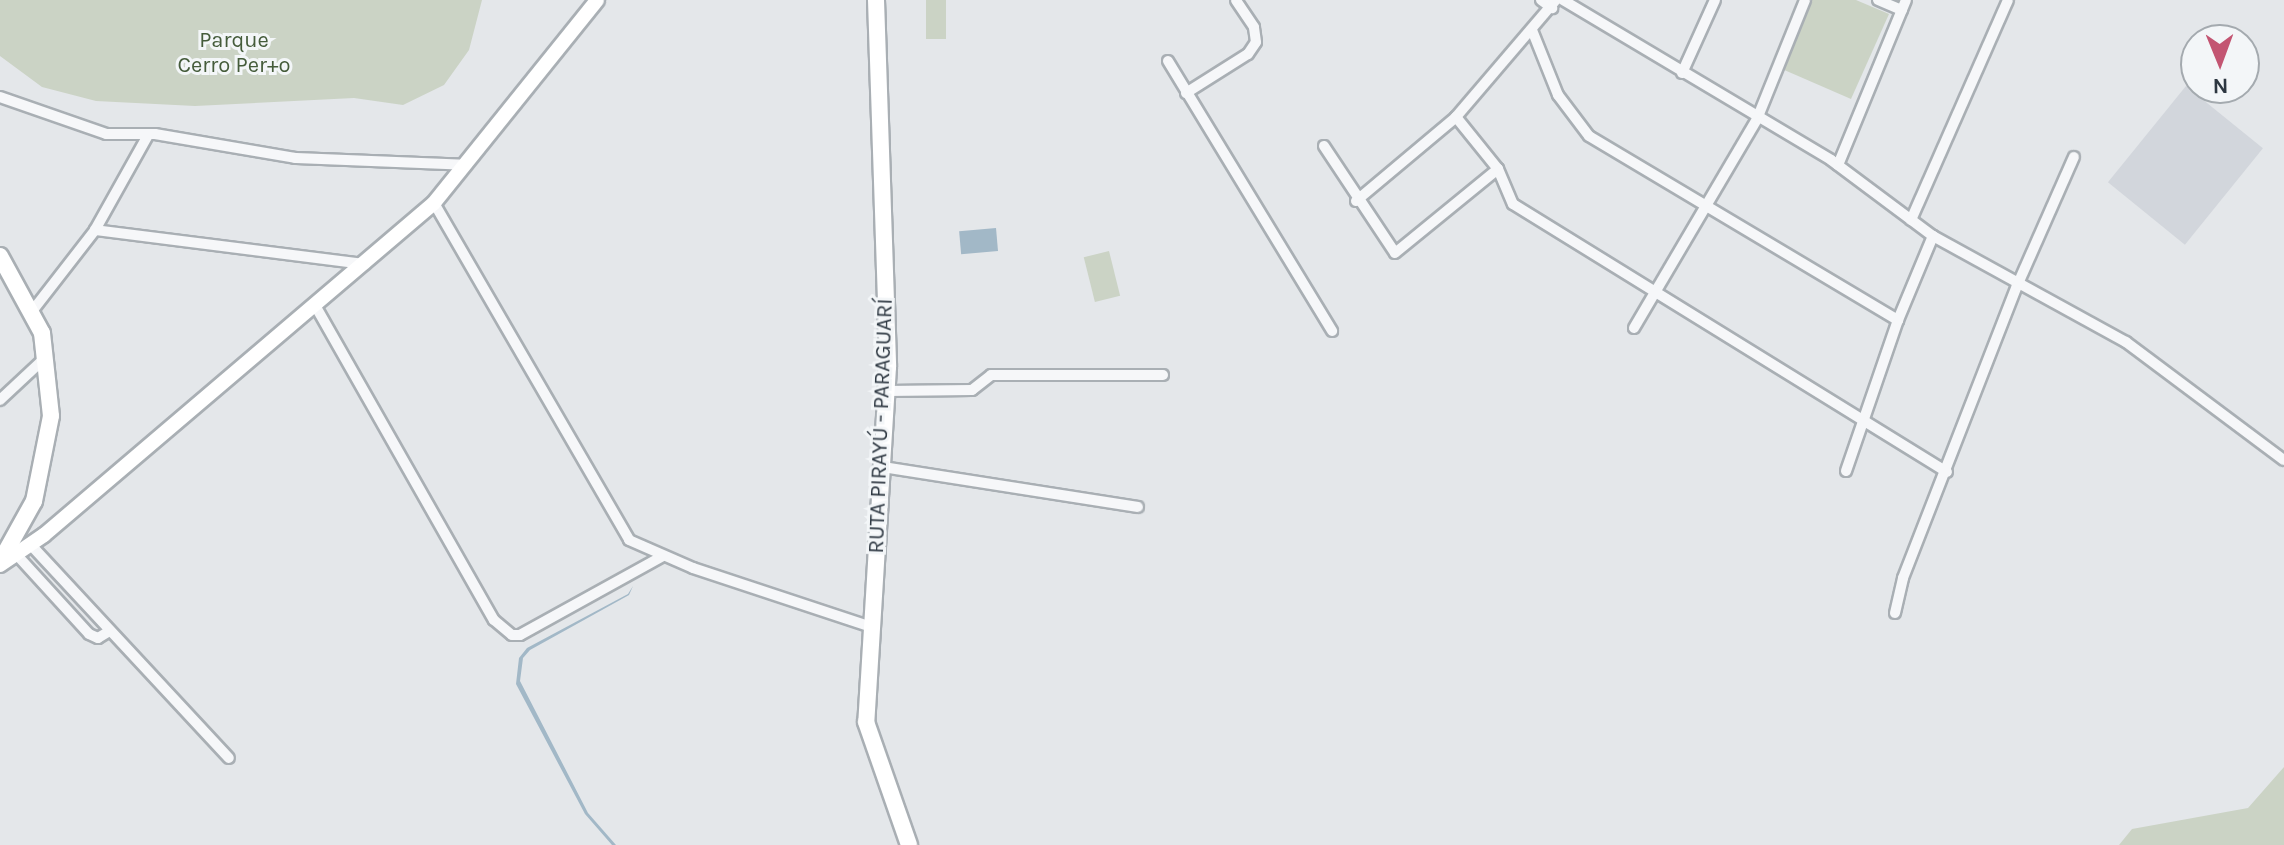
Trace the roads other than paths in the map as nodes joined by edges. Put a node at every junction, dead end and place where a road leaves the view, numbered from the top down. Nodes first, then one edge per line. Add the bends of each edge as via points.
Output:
1 (597, 0) edge
2 (876, 0) edge
3 (1236, 0) edge
4 (1541, 0) edge
5 (1563, 0) edge
6 (1715, 0) edge
7 (1805, 0) edge
8 (1878, 0) edge
9 (2008, 0) edge
10 (1554, 4) edge
11 (1904, 5) edge
12 (1532, 30) junction
13 (1168, 61) dead end
14 (1682, 73) junction
15 (1186, 93) junction
16 (0, 97) edge
17 (1456, 117) junction
18 (1757, 119) junction
19 (148, 135) junction
20 (1324, 146) dead end
21 (2074, 157) dead end
22 (466, 165) junction
23 (1838, 165) junction
24 (1498, 169) junction
25 (1356, 201) junction
26 (434, 203) junction
27 (1704, 205) junction
28 (1911, 220) junction
29 (95, 230) junction
30 (1933, 236) junction
31 (0, 256) edge
32 (365, 264) junction
33 (2017, 286) junction
34 (1655, 290) junction
35 (316, 307) junction
36 (33, 310) junction
37 (1898, 320) junction
38 (1634, 328) dead end
39 (1332, 331) dead end
40 (47, 356) junction
41 (1163, 375) dead end
42 (887, 391) junction
43 (0, 400) edge
44 (1863, 420) junction
45 (2284, 460) edge
46 (883, 467) junction
47 (1846, 471) dead end
48 (1947, 472) junction
49 (1138, 507) dead end
50 (26, 519) junction
51 (44, 535) junction
52 (30, 544) junction
53 (16, 554) junction
54 (663, 556) junction
55 (0, 563) edge
56 (1895, 613) dead end
57 (871, 627) junction
58 (108, 632) junction
59 (229, 758) dead end
60 (909, 845) edge

1 - 22 main road
2 - 42 main road, RUTA PIRAYÚ - PARAGUARÍ
3 - 15 street via 1254,27 1256,42 1248,54
4 - 10 street
5 - 14 street
6 - 14 street
7 - 18 street
8 - 11 street
9 - 28 street
10 - 12 street
11 - 23 street
12 - 17 street
12 - 27 street via 1558,95 1589,136
13 - 15 street
14 - 18 street
15 - 39 street
16 - 19 street via 106,134
17 - 24 street
17 - 25 street
18 - 23 street
18 - 27 street
19 - 22 street via 295,158
19 - 29 street
20 - 25 street
21 - 33 street
22 - 26 main road
23 - 28 street
24 - 25 street via 1395,253
24 - 34 street via 1513,204
26 - 32 main road
26 - 54 street via 617,526 629,540
27 - 34 street
27 - 37 street
28 - 30 street
29 - 32 street
29 - 36 street
30 - 33 street
30 - 37 street
31 - 36 main road
32 - 35 main road
33 - 45 street via 2126,342
33 - 48 street
34 - 38 street
34 - 44 street
35 - 51 main road
35 - 54 street via 494,620 512,635
36 - 40 main road
37 - 44 street
40 - 43 street
40 - 50 main road via 48,447
41 - 42 street via 991,375 972,390
42 - 46 main road, RUTA PIRAYÚ - PARAGUARÍ
44 - 47 street
44 - 48 street
46 - 49 street
46 - 57 main road, RUTA PIRAYÚ - PARAGUARÍ
48 - 56 street via 1903,578
50 - 51 main road
50 - 55 main road
51 - 52 main road
52 - 53 main road
52 - 58 street
53 - 55 main road
53 - 58 street via 89,634 98,638
54 - 57 street
57 - 60 main road, RUTA PIRAYÚ - PARAGUARÍ via 866,722
58 - 59 street

